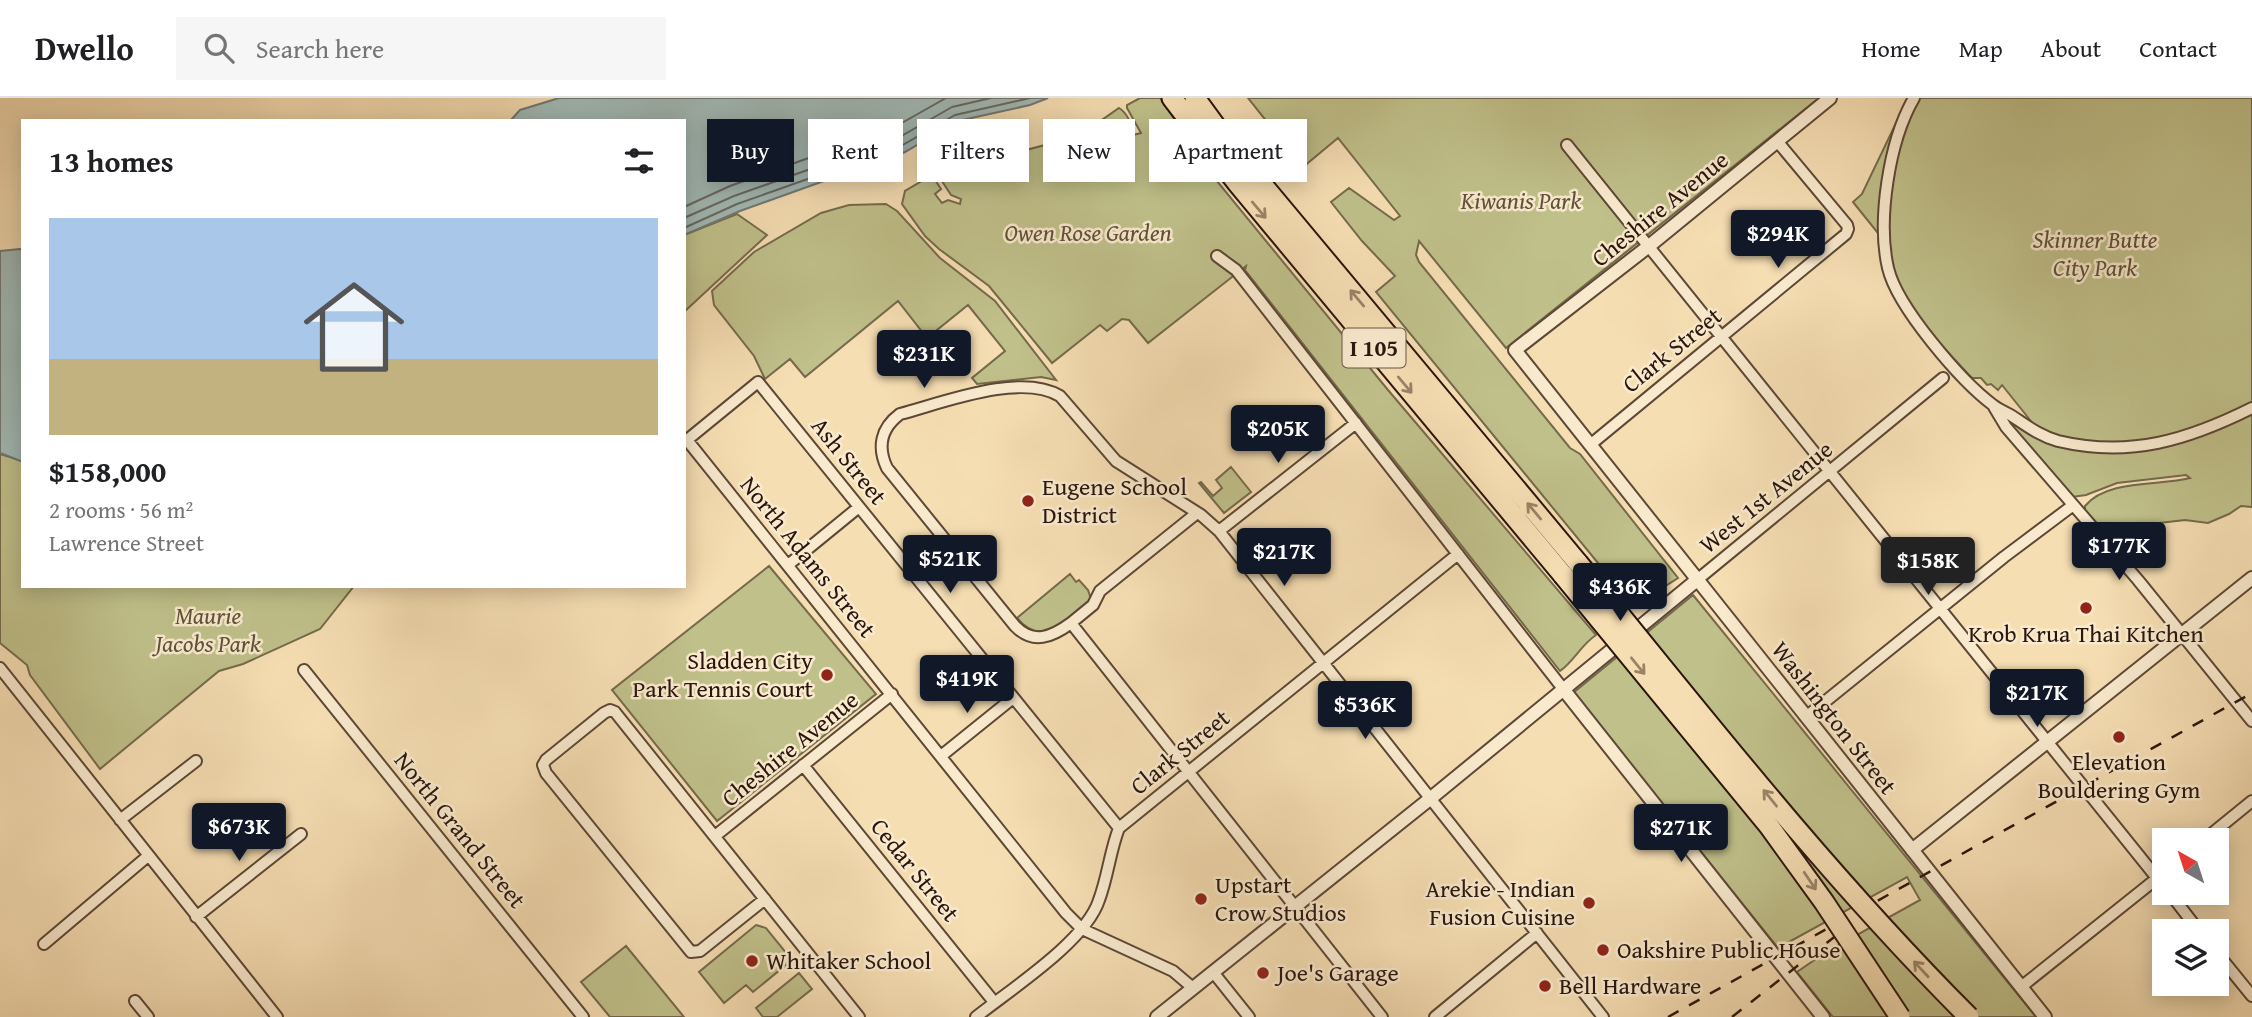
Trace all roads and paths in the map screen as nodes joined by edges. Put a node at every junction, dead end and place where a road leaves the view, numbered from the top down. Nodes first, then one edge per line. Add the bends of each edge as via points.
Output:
1 (1172, 98) edge
2 (1178, 98) edge
3 (1829, 98) edge
4 (1914, 98) edge
5 (1196, 109) edge
6 (1777, 141) junction
7 (1567, 145) dead end
8 (1649, 246) junction
9 (1217, 256) dead end
10 (1722, 336) junction
11 (1516, 350) joint
12 (1943, 378) dead end
13 (758, 383) joint
14 (1994, 406) junction
15 (2252, 408) edge
16 (1356, 423) junction
17 (1590, 445) junction
18 (1831, 471) junction
19 (2072, 506) junction
20 (859, 507) junction
21 (1197, 513) junction
22 (1219, 531) junction
23 (1458, 554) junction
24 (788, 565) junction
25 (2252, 578) edge
26 (1697, 580) junction
27 (1940, 608) junction
28 (1071, 623) junction
29 (2182, 634) junction
30 (1324, 663) junction
31 (0, 668) edge
32 (304, 670) dead end
33 (1564, 690) junction
34 (892, 694) junction
35 (1013, 698) junction
36 (1806, 717) junction
37 (2252, 721) edge
38 (2048, 742) junction
39 (941, 756) junction
40 (196, 761) dead end
41 (803, 765) junction
42 (1189, 772) junction
43 (1431, 798) junction
44 (2252, 801) edge
45 (120, 820) junction
46 (1119, 828) junction
47 (2219, 828) edge
48 (301, 834) dead end
49 (715, 836) junction
50 (1912, 850) junction
51 (148, 856) junction
52 (2152, 864) edge
53 (2152, 882) edge
54 (765, 899) junction
55 (2179, 905) edge
56 (1295, 906) junction
57 (196, 917) junction
58 (2190, 919) edge
59 (1082, 929) junction
60 (1537, 933) junction
61 (44, 944) dead end
62 (2229, 968) edge
63 (1213, 972) junction
64 (2021, 986) junction
65 (1193, 988) junction
66 (2252, 996) edge
67 (135, 1001) dead end
68 (994, 1002) junction
69 (148, 1017) edge
70 (277, 1017) edge
71 (583, 1017) edge
72 (859, 1017) edge
73 (976, 1017) edge
74 (1157, 1017) edge
75 (1249, 1017) edge
76 (1382, 1017) edge
77 (1435, 1017) edge
78 (1604, 1017) edge
79 (1823, 1017) edge
80 (1900, 1017) edge
81 (1969, 1017) edge
82 (2046, 1017) edge

1 - 5 highway
2 - 5 highway, I 105
3 - 6 street, Cheshire Avenue
4 - 14 street via 1897,136 1885,198 1887,266 1913,316 1952,366
5 -> 80 highway, I 105, bridge via 1238,184 1769,826
81 -> 5 highway, I 105, bridge via 1849,891
6 - 8 street, Cheshire Avenue
6 - 10 street, Clark Street via 1849,229
7 - 8 street
8 - 10 street
8 - 11 street, Cheshire Avenue
9 - 16 street via 1236,270
10 - 17 street, Clark Street
10 - 18 street
11 - 17 street, Washington Street
12 - 18 street, West 1st Avenue
13 - 20 street, Ash Street
13 - 24 street, North Adams Street via 687,440
14 - 15 street via 2033,431 2058,440 2128,448 2179,440
14 - 19 street
16 - 22 street
16 - 23 street
17 - 26 street, Washington Street
18 - 26 street, West 1st Avenue
18 - 27 street
19 - 27 street
19 - 29 street
20 - 24 street
20 - 35 street, Ash Street
21 - 22 street
21 - 28 street via 1100,591 1093,605
21 - 28 street via 1116,461 1068,403 1050,390 982,391 892,420 882,439 887,468 1015,626 1038,638 1056,634
22 - 30 street
23 - 30 street, Clark Street
23 - 33 street
24 - 34 street, North Adams Street
25 - 29 street
26 - 33 street, West 1st Avenue
26 - 36 street, Washington Street
27 - 36 street
27 - 38 street
28 - 42 street
29 - 37 street
29 - 38 street
30 - 42 street, Clark Street
30 - 43 street
31 - 45 street
32 - 71 street, North Grand Street
33 - 43 street, West 1st Avenue
33 - 79 street
34 - 39 street, North Adams Street
34 - 41 street, Cheshire Avenue
35 - 39 street
35 - 46 street, Ash Street
36 - 50 street, Washington Street
38 - 50 street
38 - 52 street
39 - 59 street, North Adams Street
40 - 45 street
41 - 49 street, Cheshire Avenue
41 - 68 street, Cedar Street
42 - 46 street, Clark Street
42 - 56 street
43 - 56 street, West 1st Avenue
43 - 60 street
44 - 47 street
45 - 51 street
46 - 59 street, Clark Street via 1099,901
48 - 57 street
49 - 54 street
49 - 54 street via 612,710 543,765 688,950 700,951
50 - 64 street, Washington Street
51 - 57 street
51 - 61 street
53 - 64 street
54 - 72 street
55 - 58 street
56 - 63 street, West 1st Avenue
56 - 76 street
57 - 70 street
59 - 65 street via 1174,971
59 - 68 street, Clark Street
60 - 77 street
60 - 78 street
62 - 66 street
63 - 65 street, West 1st Avenue
63 - 75 street
64 - 82 street, Washington Street
65 - 74 street, West 1st Avenue
67 - 69 street
68 - 73 street, Clark Street

